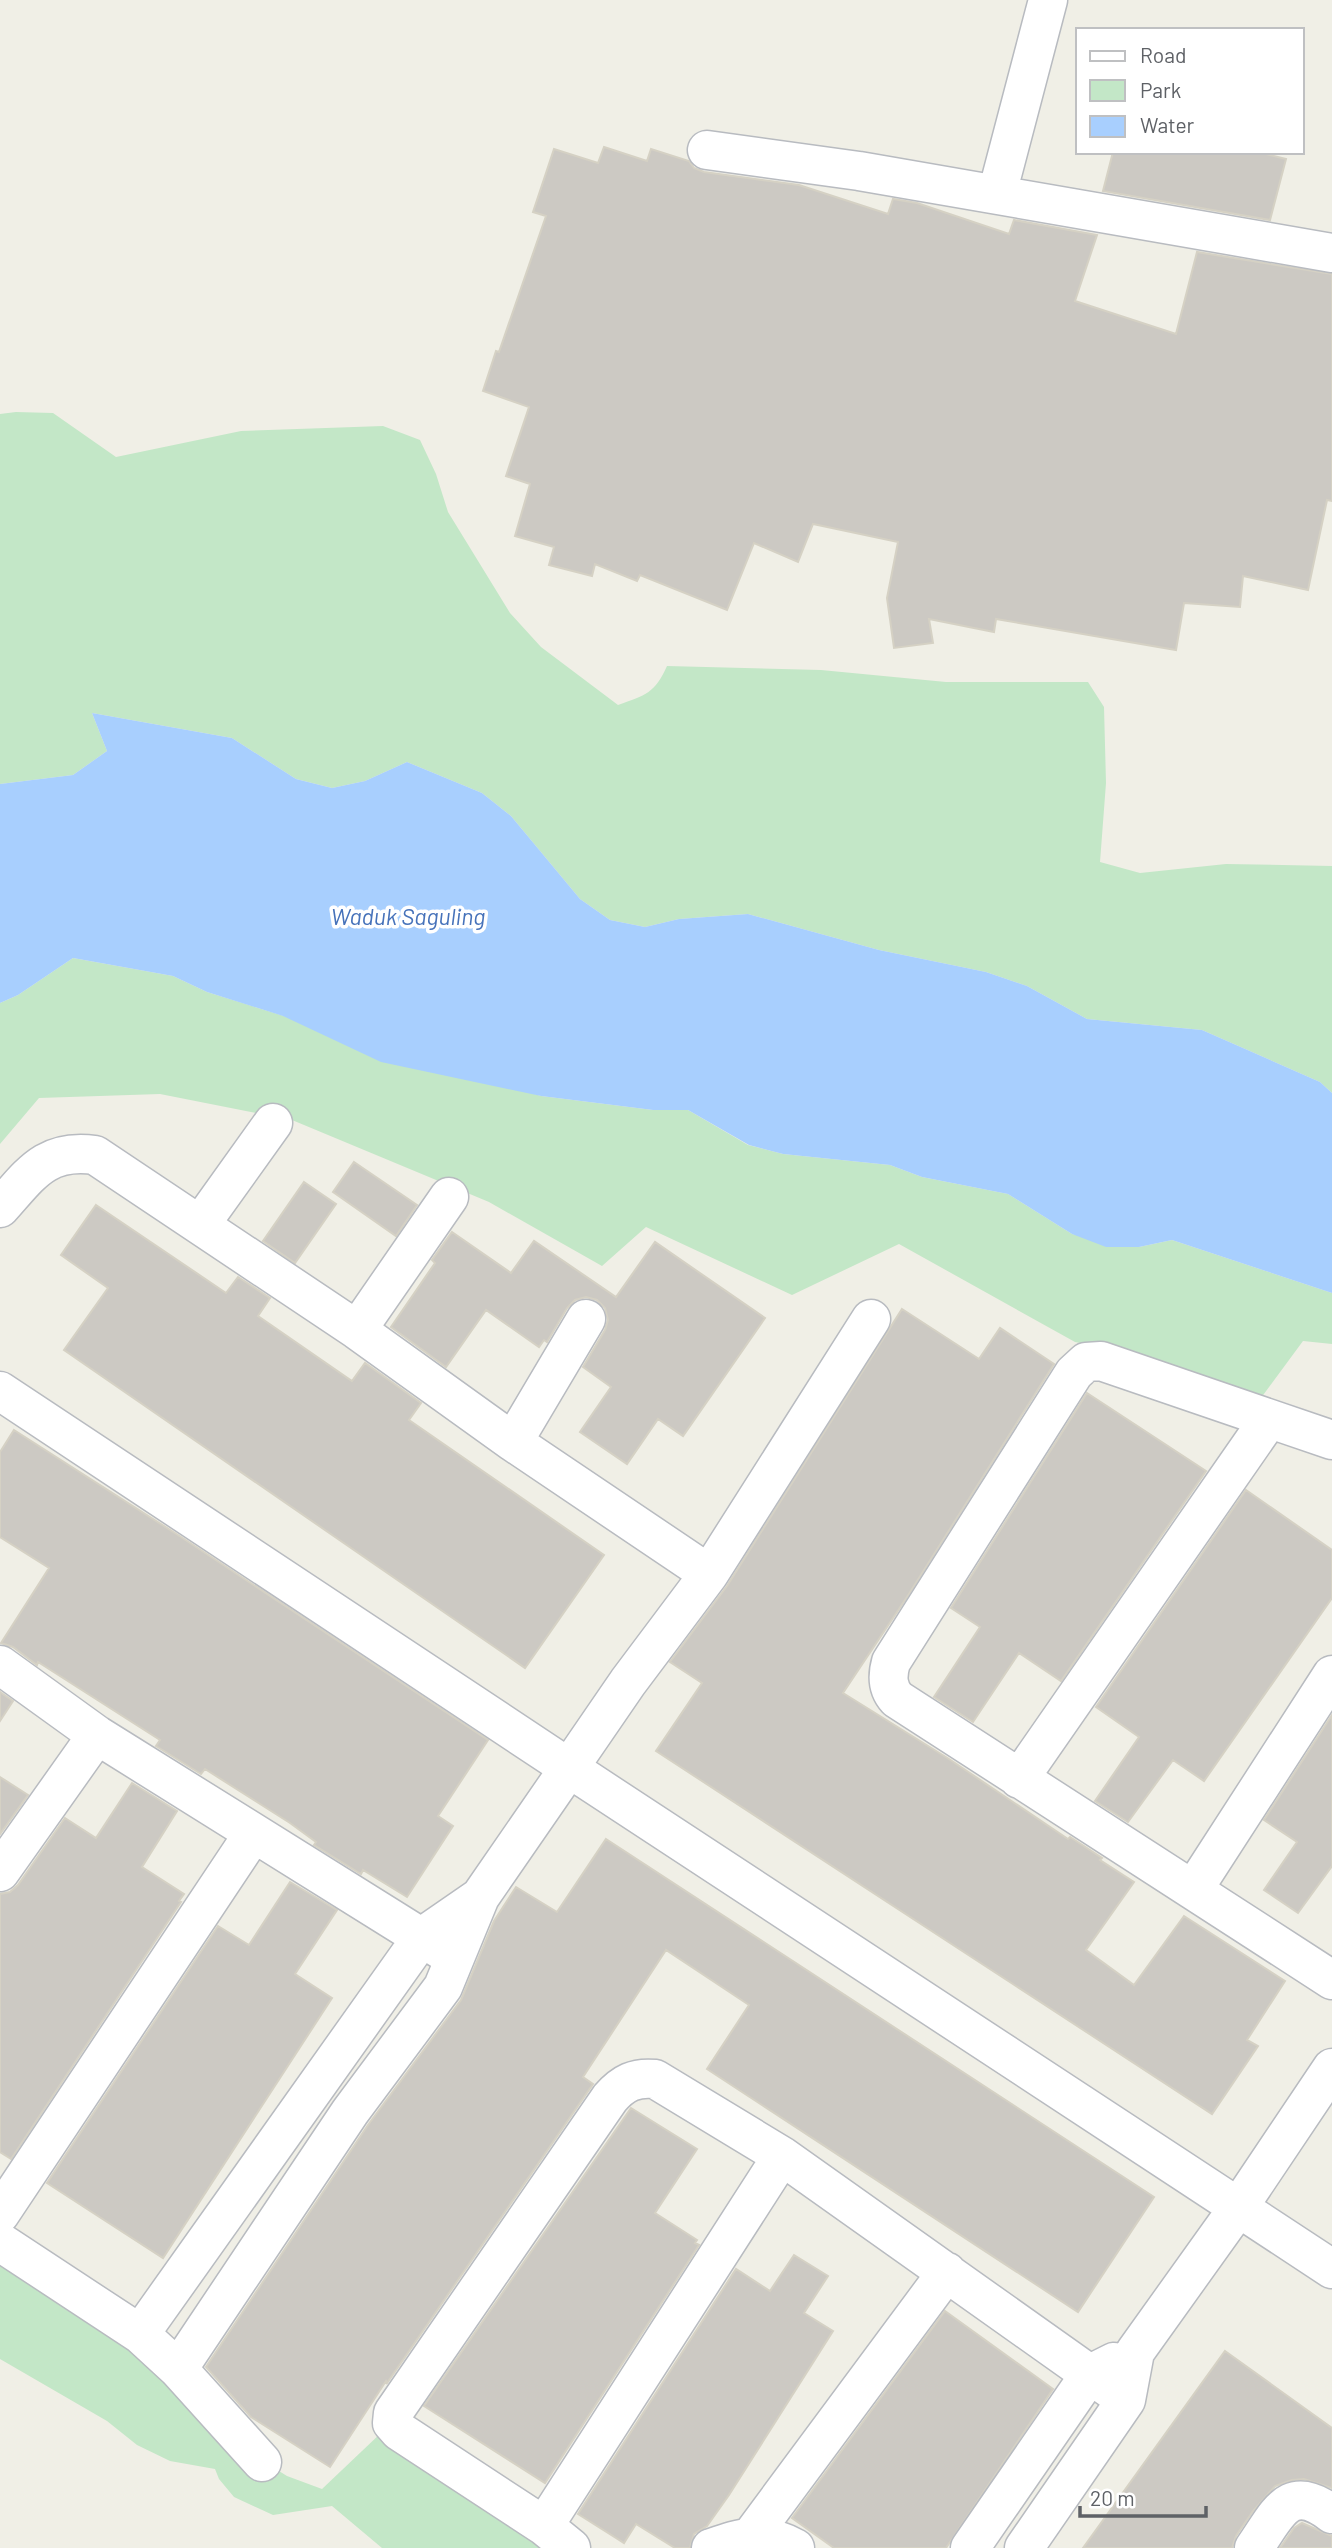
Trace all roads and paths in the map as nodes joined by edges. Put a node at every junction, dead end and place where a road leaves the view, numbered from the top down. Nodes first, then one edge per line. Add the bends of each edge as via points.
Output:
1 (1048, 0) edge
2 (707, 150) dead end
3 (997, 194) junction
4 (1332, 253) edge
5 (273, 1123) dead end
6 (449, 1197) dead end
7 (0, 1208) edge
8 (200, 1225) junction
9 (586, 1319) dead end
10 (871, 1319) dead end
11 (357, 1330) junction
12 (0, 1391) edge
13 (1269, 1419) junction
14 (1332, 1440) edge
15 (513, 1442) junction
16 (709, 1574) junction
17 (0, 1665) edge
18 (1332, 1675) edge
19 (97, 1735) junction
20 (569, 1768) junction
21 (1019, 1779) junction
22 (253, 1834) junction
23 (0, 1872) edge
24 (1193, 1890) junction
25 (480, 1897) junction
26 (422, 1937) junction
27 (456, 1960) junction
28 (1332, 1980) edge
29 (1332, 2068) edge
30 (782, 2156) junction
31 (1238, 2208) junction
32 (0, 2214) edge
33 (0, 2242) edge
34 (1332, 2269) edge
35 (947, 2272) junction
36 (140, 2334) junction
37 (1135, 2353) junction
38 (178, 2369) junction
39 (1090, 2374) junction
40 (1126, 2400) junction
41 (262, 2462) dead end
42 (1332, 2514) edge
43 (752, 2535) junction
44 (557, 2537) edge
45 (710, 2548) edge
46 (795, 2548) edge
47 (970, 2548) edge
48 (1024, 2548) edge
49 (1254, 2548) edge

1 - 3 street
2 - 3 street
3 - 4 street
5 - 8 street
6 - 11 street
7 - 8 street via 48,1159 78,1152 95,1154
8 - 11 street
9 - 15 street
10 - 16 street
11 - 15 street
12 - 20 street
13 - 14 street
13 - 21 street
13 - 21 street via 1101,1361 1086,1362 1074,1373 888,1673 897,1699
15 - 16 street
16 - 20 street
17 - 19 street
18 - 24 street
19 - 22 street
19 - 23 street
20 - 25 street
20 - 31 street
21 - 24 street
22 - 26 street
22 - 32 street
24 - 28 street
25 - 26 street
25 - 27 street
26 - 27 street
26 - 36 street
27 - 38 street via 443,1987 350,2112
29 - 31 street
30 - 35 street
30 - 44 street
30 - 44 street via 655,2079 641,2078 619,2088 393,2413 392,2423 399,2431
31 - 34 street
31 - 37 street
33 - 36 street
35 - 39 street
35 - 43 street
36 - 38 street
37 - 39 street
37 - 40 street
38 - 41 street
39 - 40 street
39 - 47 street
40 - 48 street
42 - 49 street via 1315,2501 1297,2499 1282,2508
43 - 45 street
43 - 46 street

